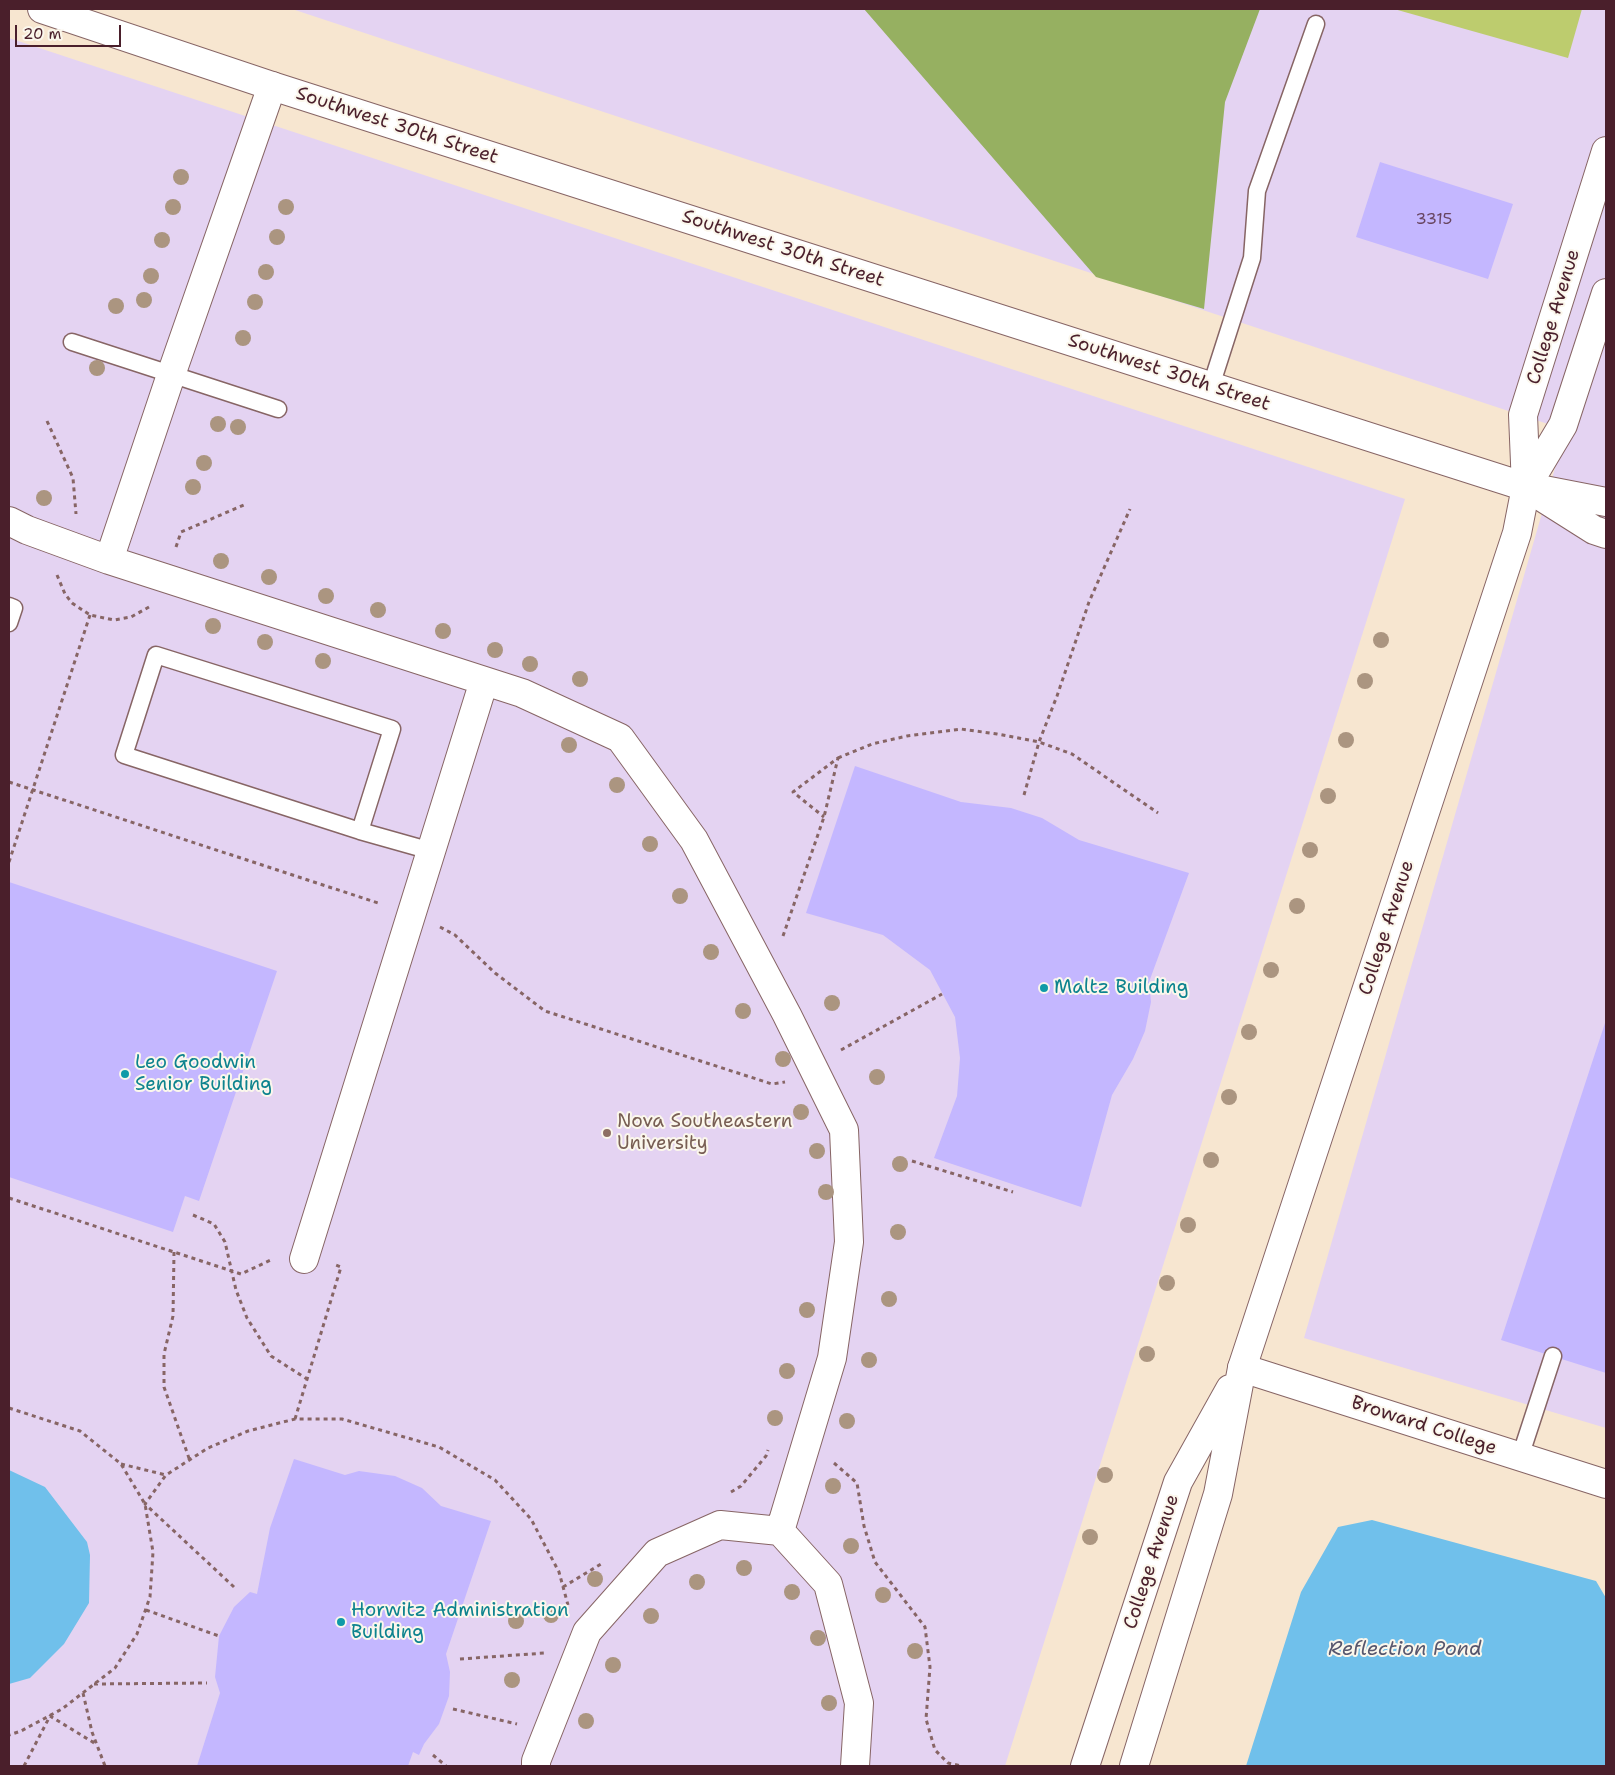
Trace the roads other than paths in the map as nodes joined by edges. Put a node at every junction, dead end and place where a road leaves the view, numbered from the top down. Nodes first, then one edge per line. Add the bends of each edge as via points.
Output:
1 (42, 9) edge
2 (1316, 24) dead end
3 (272, 86) junction
4 (1606, 151) edge
5 (1606, 293) edge
6 (72, 342) dead end
7 (171, 375) junction
8 (1211, 386) junction
9 (278, 410) dead end
10 (1526, 487) junction
11 (1606, 502) edge
12 (9, 521) edge
13 (1606, 534) edge
14 (109, 560) junction
15 (9, 606) edge
16 (9, 623) edge
17 (484, 681) junction
18 (360, 831) junction
19 (431, 851) junction
20 (304, 1259) road end
21 (1553, 1356) dead end
22 (1242, 1368) junction
23 (1520, 1457) junction
24 (1606, 1484) edge
25 (780, 1531) junction
26 (536, 1766) edge
27 (855, 1766) edge
28 (1085, 1766) edge
29 (1134, 1766) edge

1 - 3 street, Southwest 30th Street
2 - 8 lane via 1257,191 1252,258
3 - 7 street
3 - 8 street, Southwest 30th Street
4 - 10 street, College Avenue via 1523,415
5 - 10 street, College Avenue via 1563,425
6 - 7 lane
7 - 9 lane
7 - 14 street
8 - 10 street, Southwest 30th Street
10 - 11 street
10 - 13 street via 1594,530
10 - 22 street, College Avenue via 1517,534
12 - 14 street
14 - 17 street
15 - 16 lane via 14,608
17 - 19 street
17 - 25 street via 522,693 620,738 694,840 844,1130 849,1242 832,1358
18 - 18 lane via 124,755 156,655 392,729
18 - 19 lane
19 - 20 street
21 - 23 lane
22 - 23 street, Broward College
22 - 28 street, College Avenue via 1178,1482
22 - 29 street, College Avenue via 1218,1494
23 - 24 street, Broward College
25 - 26 street via 720,1525 657,1553 587,1632
25 - 27 street via 828,1584 859,1703

